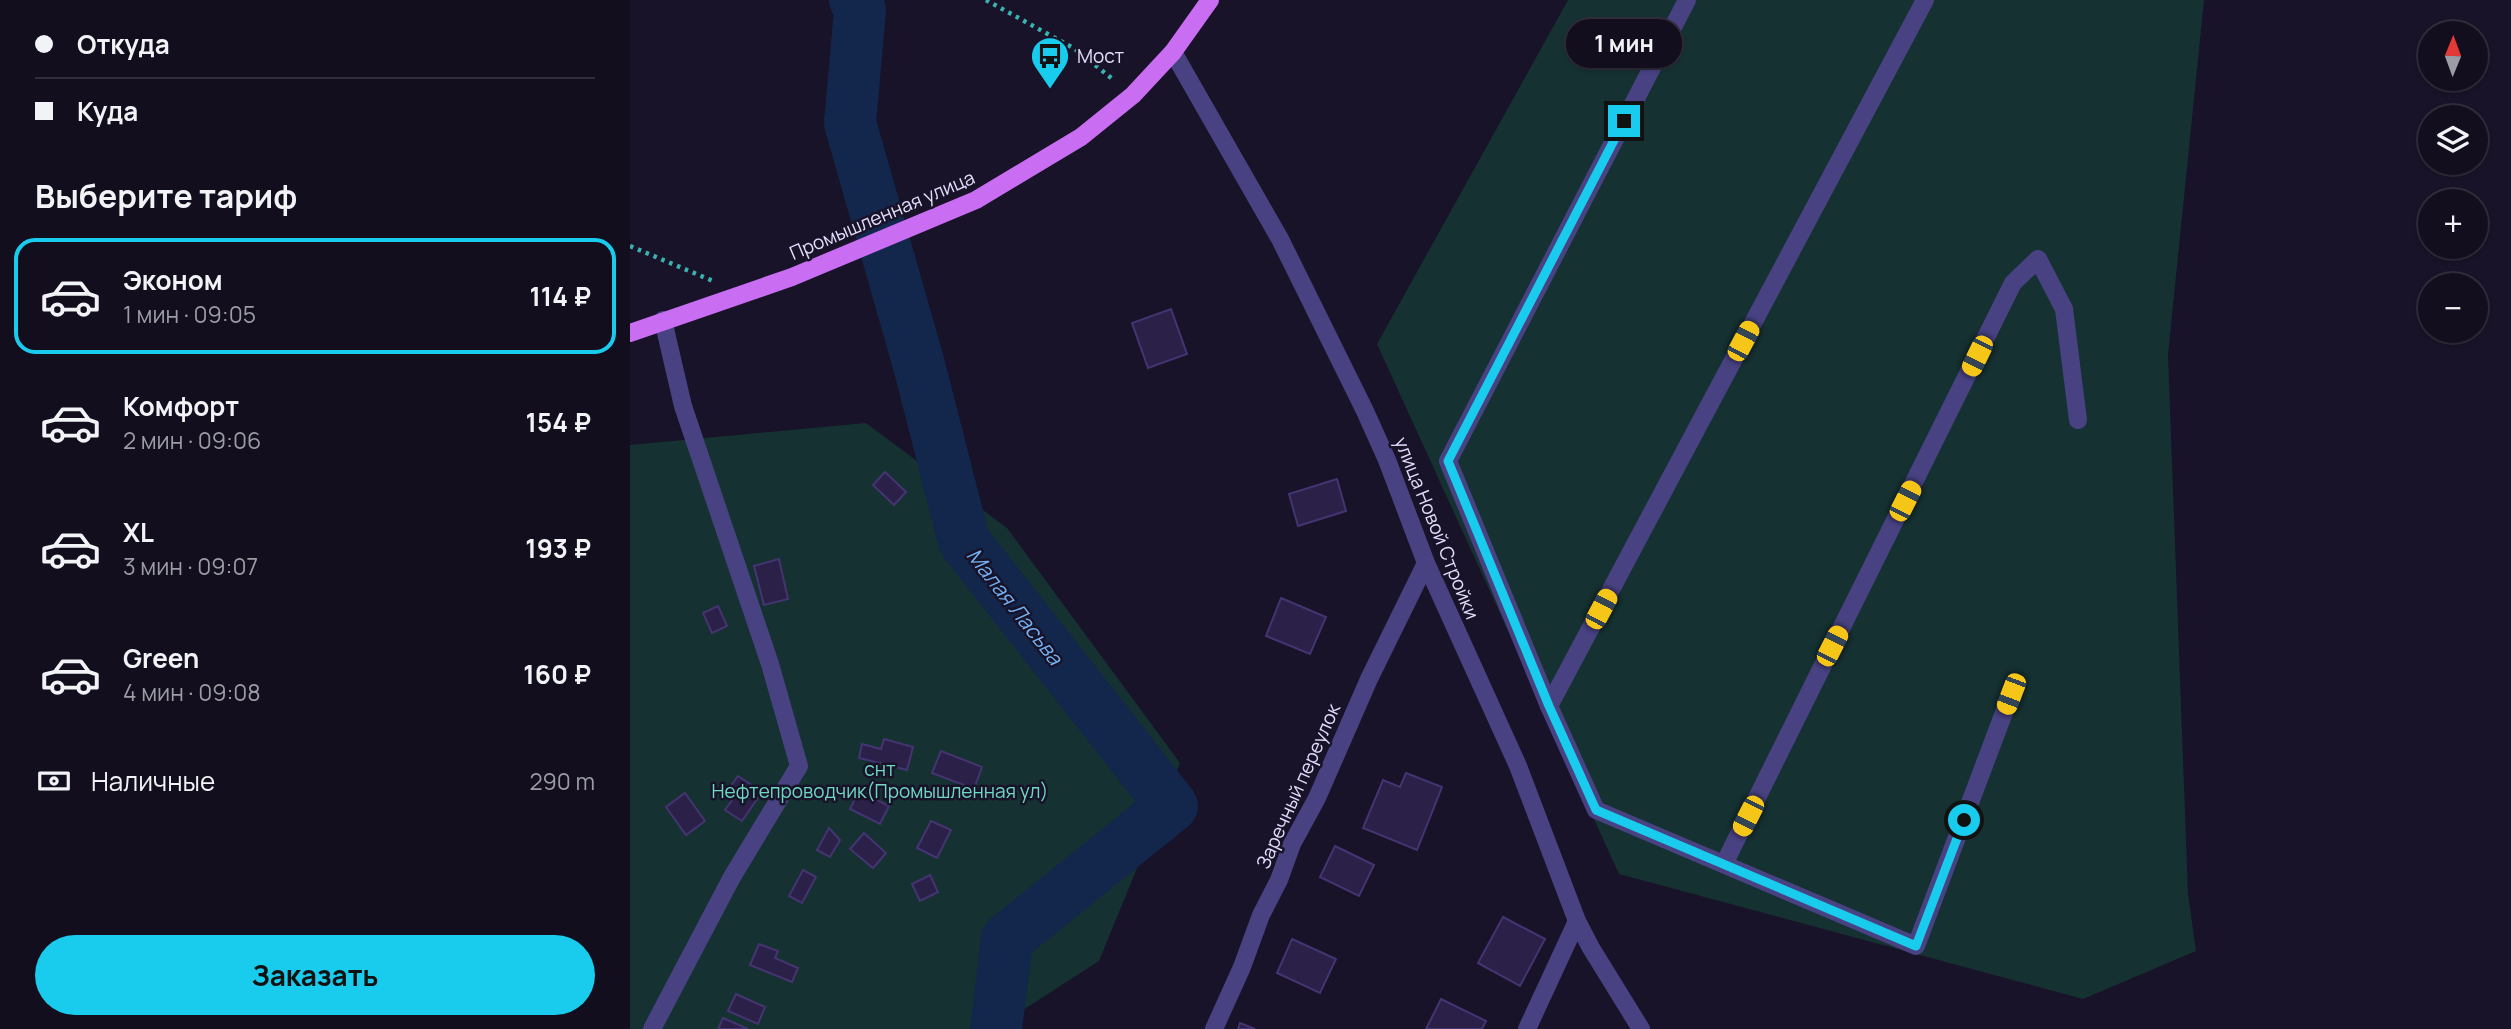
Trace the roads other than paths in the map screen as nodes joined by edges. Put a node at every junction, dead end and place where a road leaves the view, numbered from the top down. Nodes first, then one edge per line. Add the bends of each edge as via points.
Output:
1 (1210, 0) edge
2 (1686, 0) edge
3 (1925, 0) edge
4 (1173, 52) junction
5 (663, 320) junction
6 (630, 333) edge
7 (2078, 420) dead end
8 (1426, 563) junction
9 (2011, 694) dead end
10 (1549, 706) junction
11 (1724, 864) junction
12 (1577, 921) junction
13 (652, 1029) edge
14 (1214, 1029) edge
15 (1527, 1029) edge
16 (1641, 1029) edge

1 - 4 main road, Промышленная улица
2 - 10 street via 1448,461
3 - 10 street
4 - 5 main road, Промышленная улица via 1133,95 1081,137 976,200 792,277
4 - 8 street, улица Новой Стройки via 1314,306 1387,460
5 - 6 main road, Промышленная улица
5 - 13 street via 683,406 770,664 799,766 732,877
7 - 11 street via 2064,309 2038,259 2014,283
8 - 12 street, улица Новой Стройки via 1518,766
8 - 14 street, Заречный переулок via 1292,844
9 - 11 street via 1916,946
10 - 11 street via 1596,810
12 - 15 street
12 - 16 street, улица Новой Стройки

